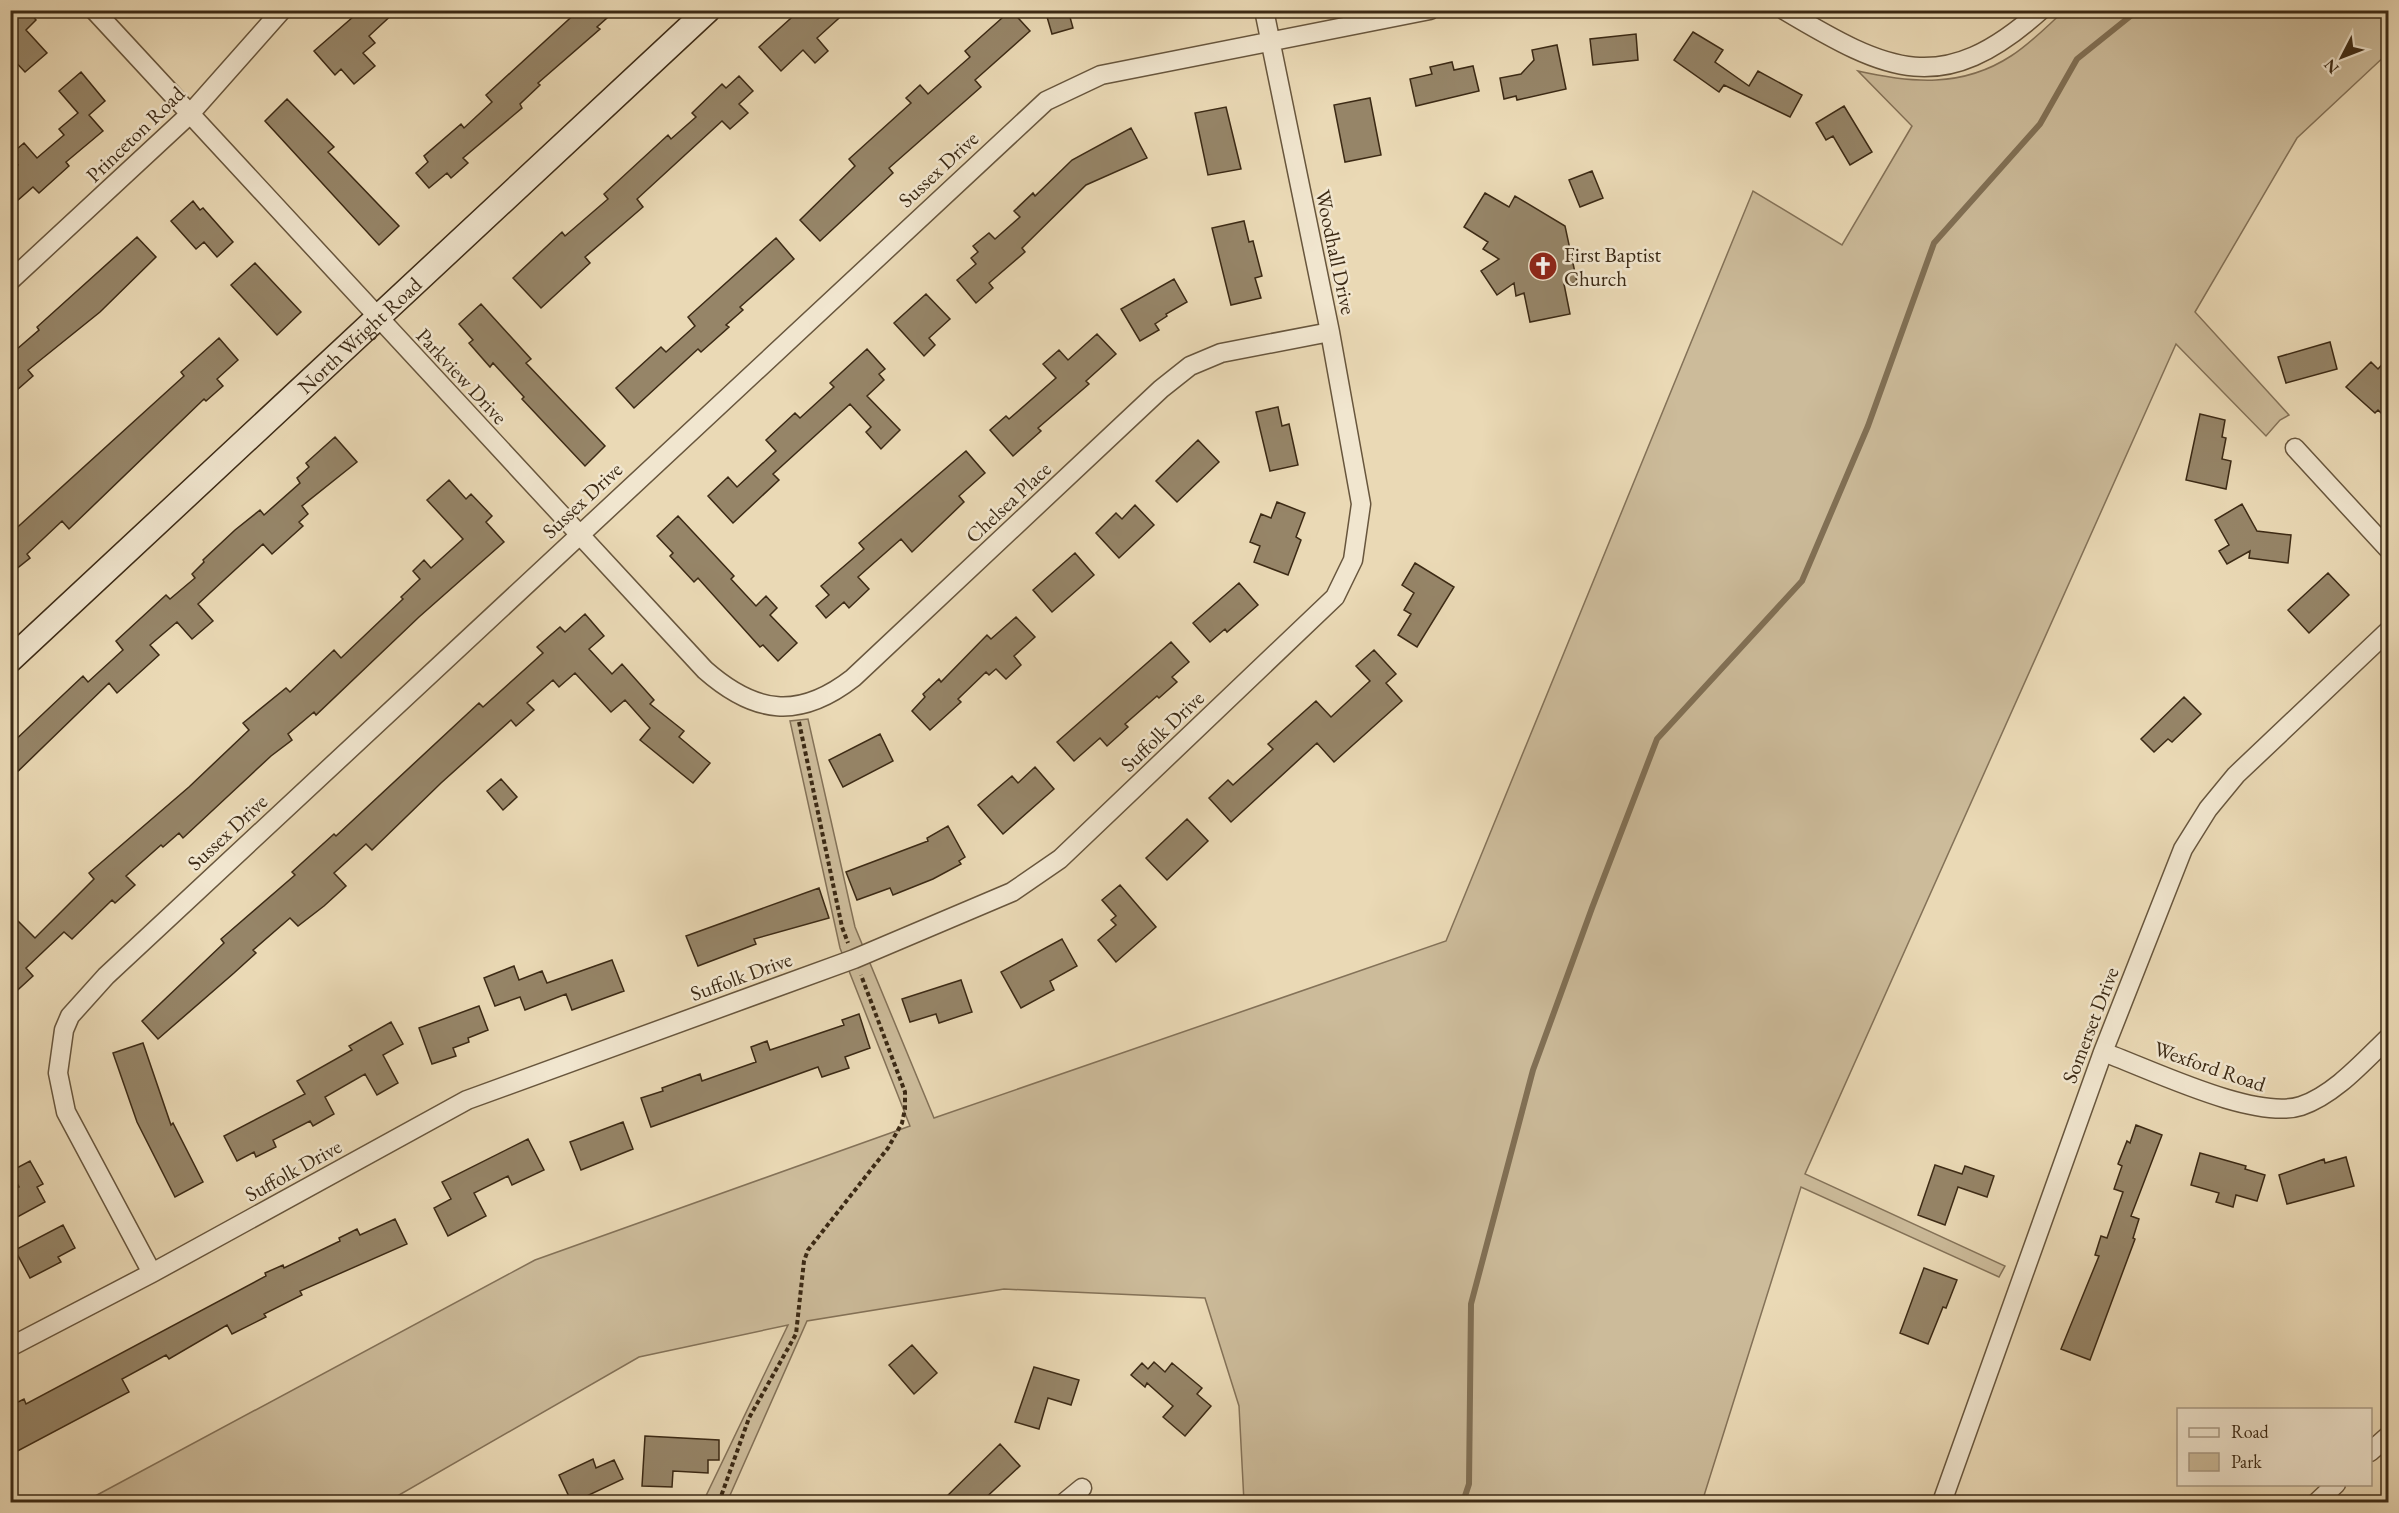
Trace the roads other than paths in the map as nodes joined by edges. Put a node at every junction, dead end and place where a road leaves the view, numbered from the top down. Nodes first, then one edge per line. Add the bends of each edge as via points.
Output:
1 (94, 10) edge
2 (282, 10) edge
3 (708, 10) edge
4 (1264, 10) edge
5 (1430, 10) edge
6 (1784, 10) edge
7 (2041, 10) edge
8 (1270, 42) junction
9 (189, 115) junction
10 (10, 281) edge
11 (378, 318) junction
12 (1330, 332) junction
13 (2295, 448) dead end
14 (1361, 504) joint
15 (578, 534) junction
16 (2388, 549) edge
17 (2388, 631) edge
18 (10, 660) edge
19 (727, 690) joint
20 (2388, 1038) edge
21 (2103, 1052) junction
22 (152, 1273) junction
23 (10, 1347) edge
24 (2388, 1436) edge
25 (2372, 1450) edge
26 (2335, 1486) edge
27 (1082, 1488) dead end
28 (1065, 1503) edge
29 (1942, 1503) edge
30 (2317, 1503) edge

1 - 9 street, Parkview Drive
2 - 9 street, Princeton Road
3 - 11 main road, North Wright Road
4 - 8 street, Woodhall Drive
5 - 8 street, Sussex Drive
6 - 7 street via 1881,60 1930,69 1974,59 2000,45
8 - 12 street, Woodhall Drive
8 - 15 street, Sussex Drive via 1101,75 1046,101
9 - 10 street, Princeton Road
9 - 11 street, Parkview Drive
11 - 15 street, Parkview Drive
11 - 18 main road, North Wright Road
12 - 14 street, Woodhall Drive
12 - 19 street, Chelsea Place via 1221,352 1190,366 834,692 795,706 772,707
13 - 16 street
14 - 22 street, Suffolk Drive via 1353,560 1335,597 1060,859 1012,892 854,958 467,1100
15 - 19 street, Parkview Drive
15 - 22 street, Sussex Drive via 106,976 70,1016 58,1073 66,1112
17 - 21 street, Somerset Drive via 2236,775 2208,809 2183,849
20 - 21 street, Wexford Road via 2319,1097 2283,1109 2241,1104
21 - 29 street, Somerset Drive
22 - 23 street, Suffolk Drive
24 - 25 street
26 - 30 street
27 - 28 street

